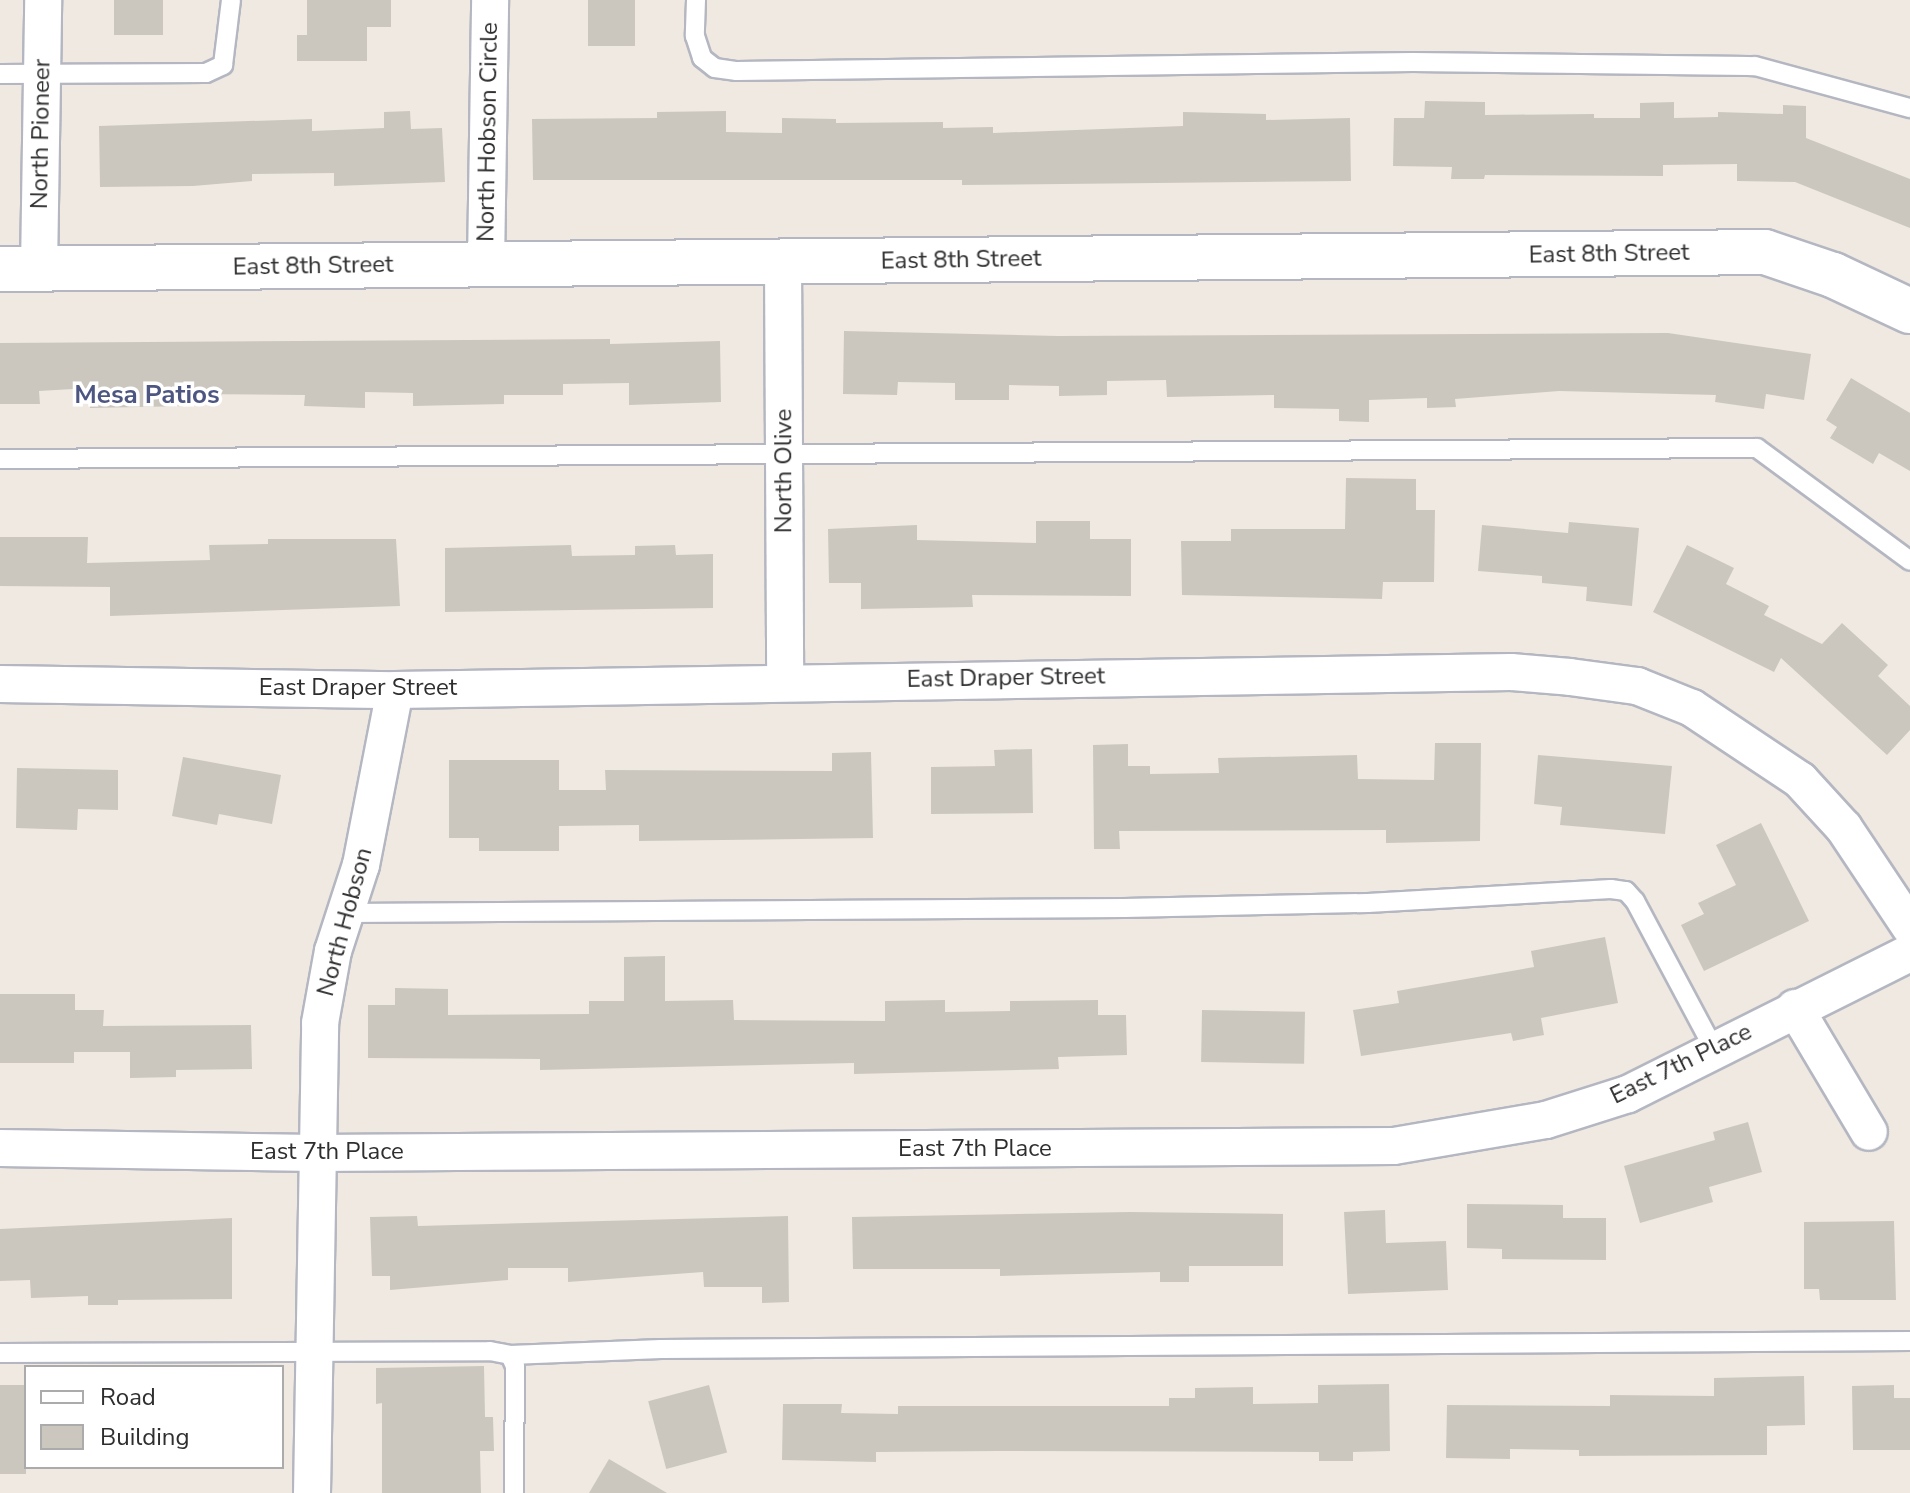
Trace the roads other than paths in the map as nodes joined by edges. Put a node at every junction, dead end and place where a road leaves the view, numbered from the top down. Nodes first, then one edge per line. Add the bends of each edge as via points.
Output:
1 (43, 0) edge
2 (231, 0) edge
3 (490, 0) edge
4 (696, 0) edge
5 (0, 74) edge
6 (42, 74) junction
7 (1910, 108) edge
8 (783, 261) junction
9 (486, 264) junction
10 (19, 269) edge
11 (1910, 311) edge
12 (783, 455) junction
13 (0, 459) edge
14 (1910, 561) edge
15 (785, 681) junction
16 (0, 684) edge
17 (395, 690) junction
18 (346, 913) junction
19 (1910, 927) edge
20 (1910, 953) edge
21 (1795, 1008) junction
22 (1714, 1049) junction
23 (1869, 1132) dead end
24 (0, 1148) edge
25 (315, 1153) junction
26 (1910, 1341) edge
27 (313, 1351) junction
28 (0, 1353) edge
29 (510, 1355) junction
30 (312, 1493) edge
31 (514, 1493) edge

1 - 6 street, North Pioneer
2 - 6 lane via 223,65 206,73
3 - 9 street, North Hobson Circle
4 - 7 lane via 695,36 702,58 715,68 737,71 1413,62 1755,66
5 - 6 lane
6 - 10 street, North Pioneer
8 - 9 street, East 8th Street
8 - 11 street, East 8th Street via 1765,252 1833,275
8 - 12 street, North Olive
9 - 10 street, East 8th Street
12 - 13 lane
12 - 14 lane via 1757,448
12 - 15 street, North Olive
15 - 17 street, East Draper Street
15 - 19 street, East Draper Street via 1511,672 1637,686 1692,708 1800,780 1844,828
16 - 17 street, East Draper Street
17 - 18 street, North Hobson via 368,836
18 - 22 lane via 1124,908 1368,903 1611,889 1626,891 1635,901
18 - 25 street, North Hobson via 320,1023
20 - 21 street, East 7th Place
21 - 22 street, East 7th Place
21 - 23 street
22 - 25 street, East 7th Place via 1628,1094 1546,1120 1394,1146
24 - 25 street, East 7th Place
25 - 27 street, North Hobson
26 - 29 lane via 661,1349
27 - 28 lane
27 - 29 lane
27 - 30 street, North Hobson
29 - 31 lane via 515,1366

